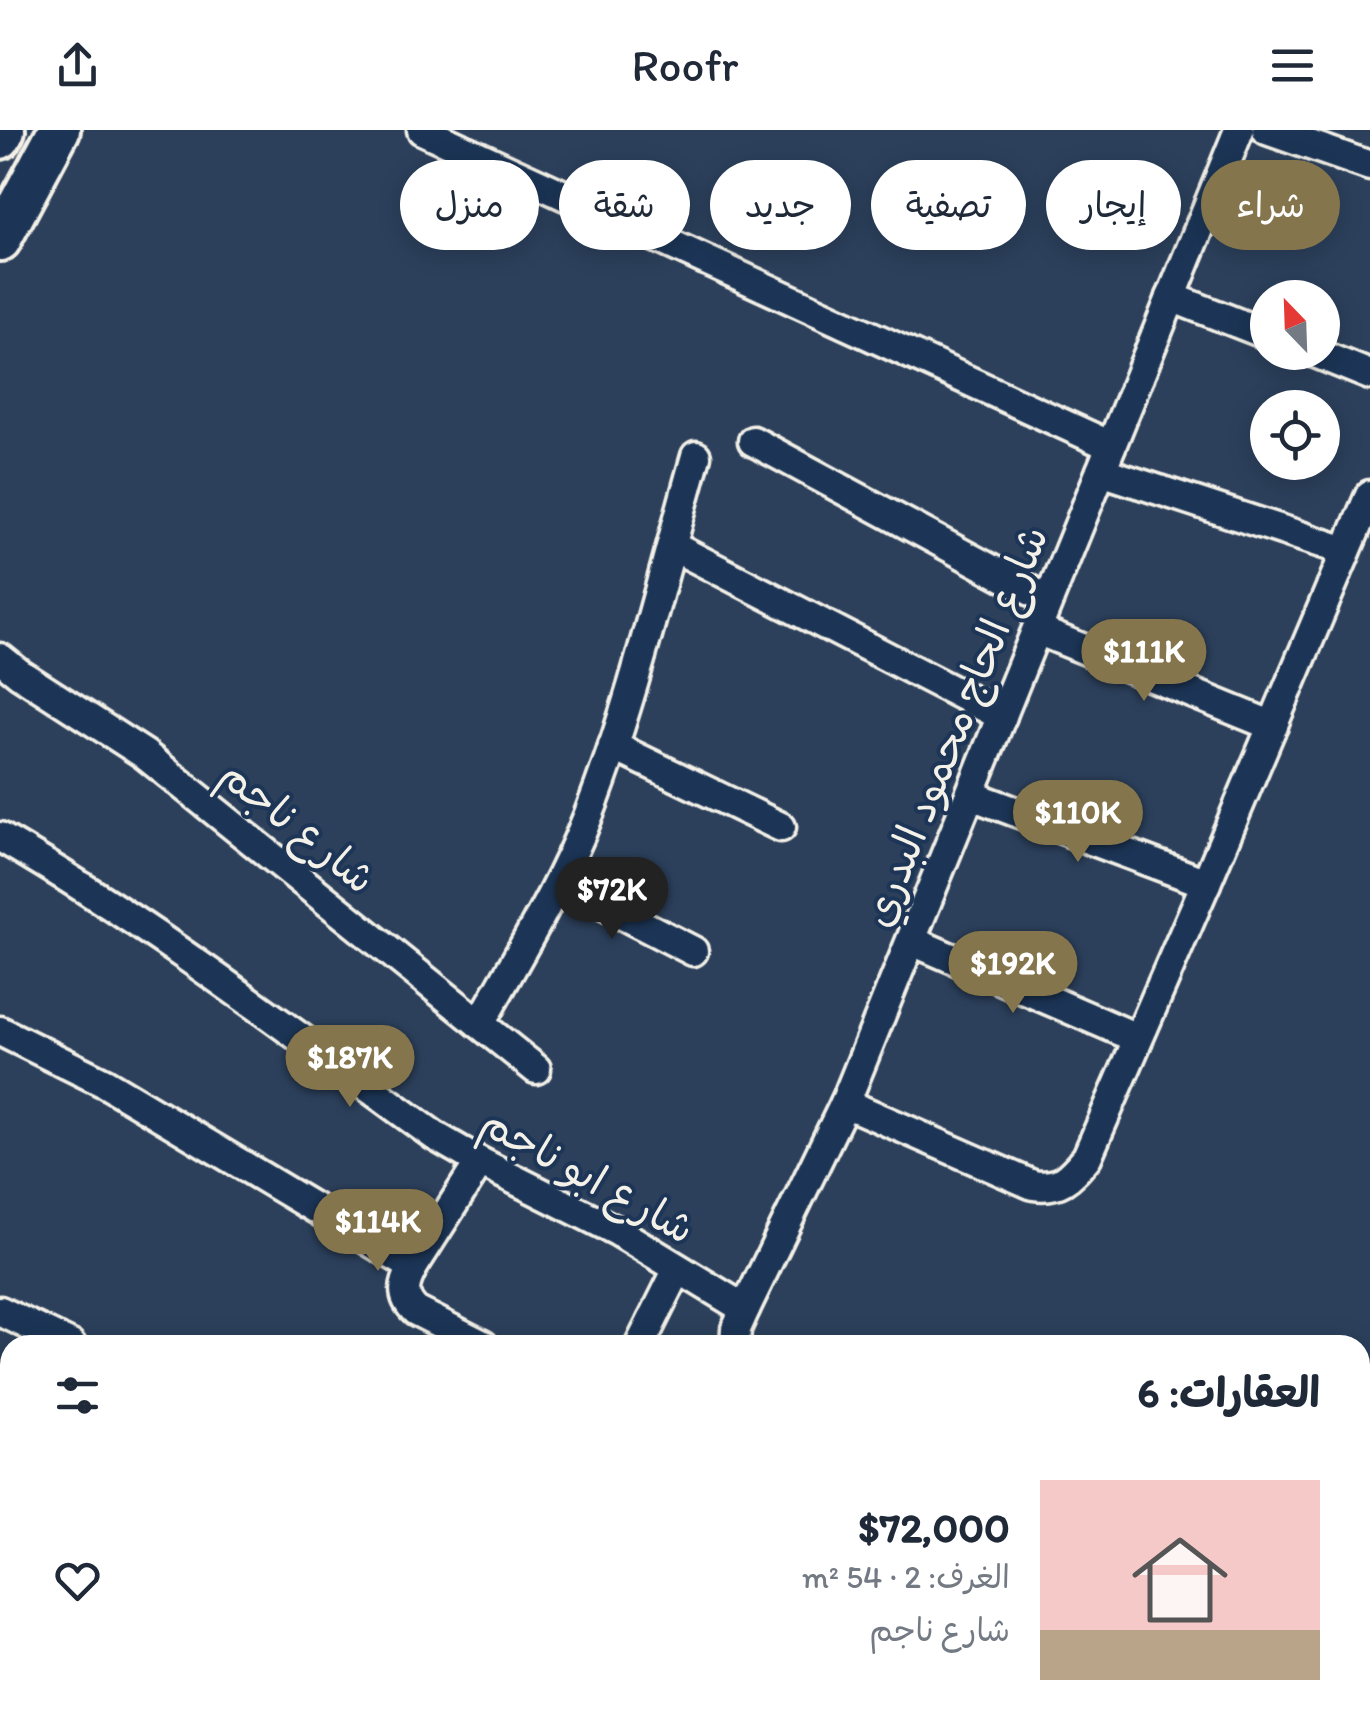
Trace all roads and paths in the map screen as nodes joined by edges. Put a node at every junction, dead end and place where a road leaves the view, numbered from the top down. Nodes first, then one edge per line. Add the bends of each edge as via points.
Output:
1 (4, 130) edge
2 (60, 130) edge
3 (422, 130) edge
4 (1240, 130) edge
5 (1267, 130) edge
6 (0, 138) edge
7 (1370, 166) edge
8 (0, 240) edge
9 (1171, 298) junction
10 (1250, 328) edge
11 (1340, 362) edge
12 (1370, 374) edge
13 (753, 441) dead end
14 (696, 456) dead end
15 (1106, 459) junction
16 (1370, 495) edge
17 (672, 546) junction
18 (1346, 551) junction
19 (1048, 600) junction
20 (1037, 630) junction
21 (0, 658) edge
22 (1002, 716) junction
23 (1273, 726) junction
24 (613, 746) junction
25 (970, 794) junction
26 (781, 827) dead end
27 (0, 836) edge
28 (559, 882) junction
29 (1206, 882) junction
30 (912, 941) junction
31 (692, 951) dead end
32 (480, 1024) junction
33 (0, 1031) edge
34 (1137, 1038) junction
35 (536, 1069) dead end
36 (845, 1103) junction
37 (480, 1162) junction
38 (413, 1266) junction
39 (678, 1269) junction
40 (745, 1308) junction
41 (0, 1311) edge
42 (50, 1335) edge
43 (463, 1335) edge
44 (645, 1335) edge
45 (736, 1335) edge

1 - 6 street
2 - 8 street
3 - 15 street
4 - 9 street, شارع الحاج محمود البدري
5 - 7 street
9 - 10 street
9 - 15 street, شارع الحاج محمود البدري
11 - 12 street
13 - 19 street
14 - 17 street
15 - 18 street
15 - 19 street, شارع الحاج محمود البدري
16 - 18 street
17 - 22 street
17 - 24 street
18 - 23 street
19 - 20 street, شارع الحاج محمود البدري
20 - 22 street, شارع الحاج محمود البدري
20 - 23 street
21 - 32 street, شارع ناجم via 144,754
22 - 25 street, شارع الحاج محمود البدري
23 - 29 street
24 - 26 street
24 - 28 street
25 - 29 street
25 - 30 street, شارع الحاج محمود البدري
27 - 37 street, شارع ابو ناجم via 137,922
28 - 31 street
28 - 32 street
29 - 34 street
30 - 34 street
30 - 36 street, شارع الحاج محمود البدري
32 - 35 street, شارع ناجم
33 - 38 street via 121,1092
34 - 36 street via 1087,1157 1050,1188
36 - 40 street, شارع الحاج محمود البدري
37 - 38 street
37 - 39 street, شارع ابو ناجم
38 - 43 street via 404,1284 408,1304
39 - 40 street, شارع ابو ناجم
39 - 44 street
40 - 45 street, شارع الحاج محمود البدري
41 - 42 street

